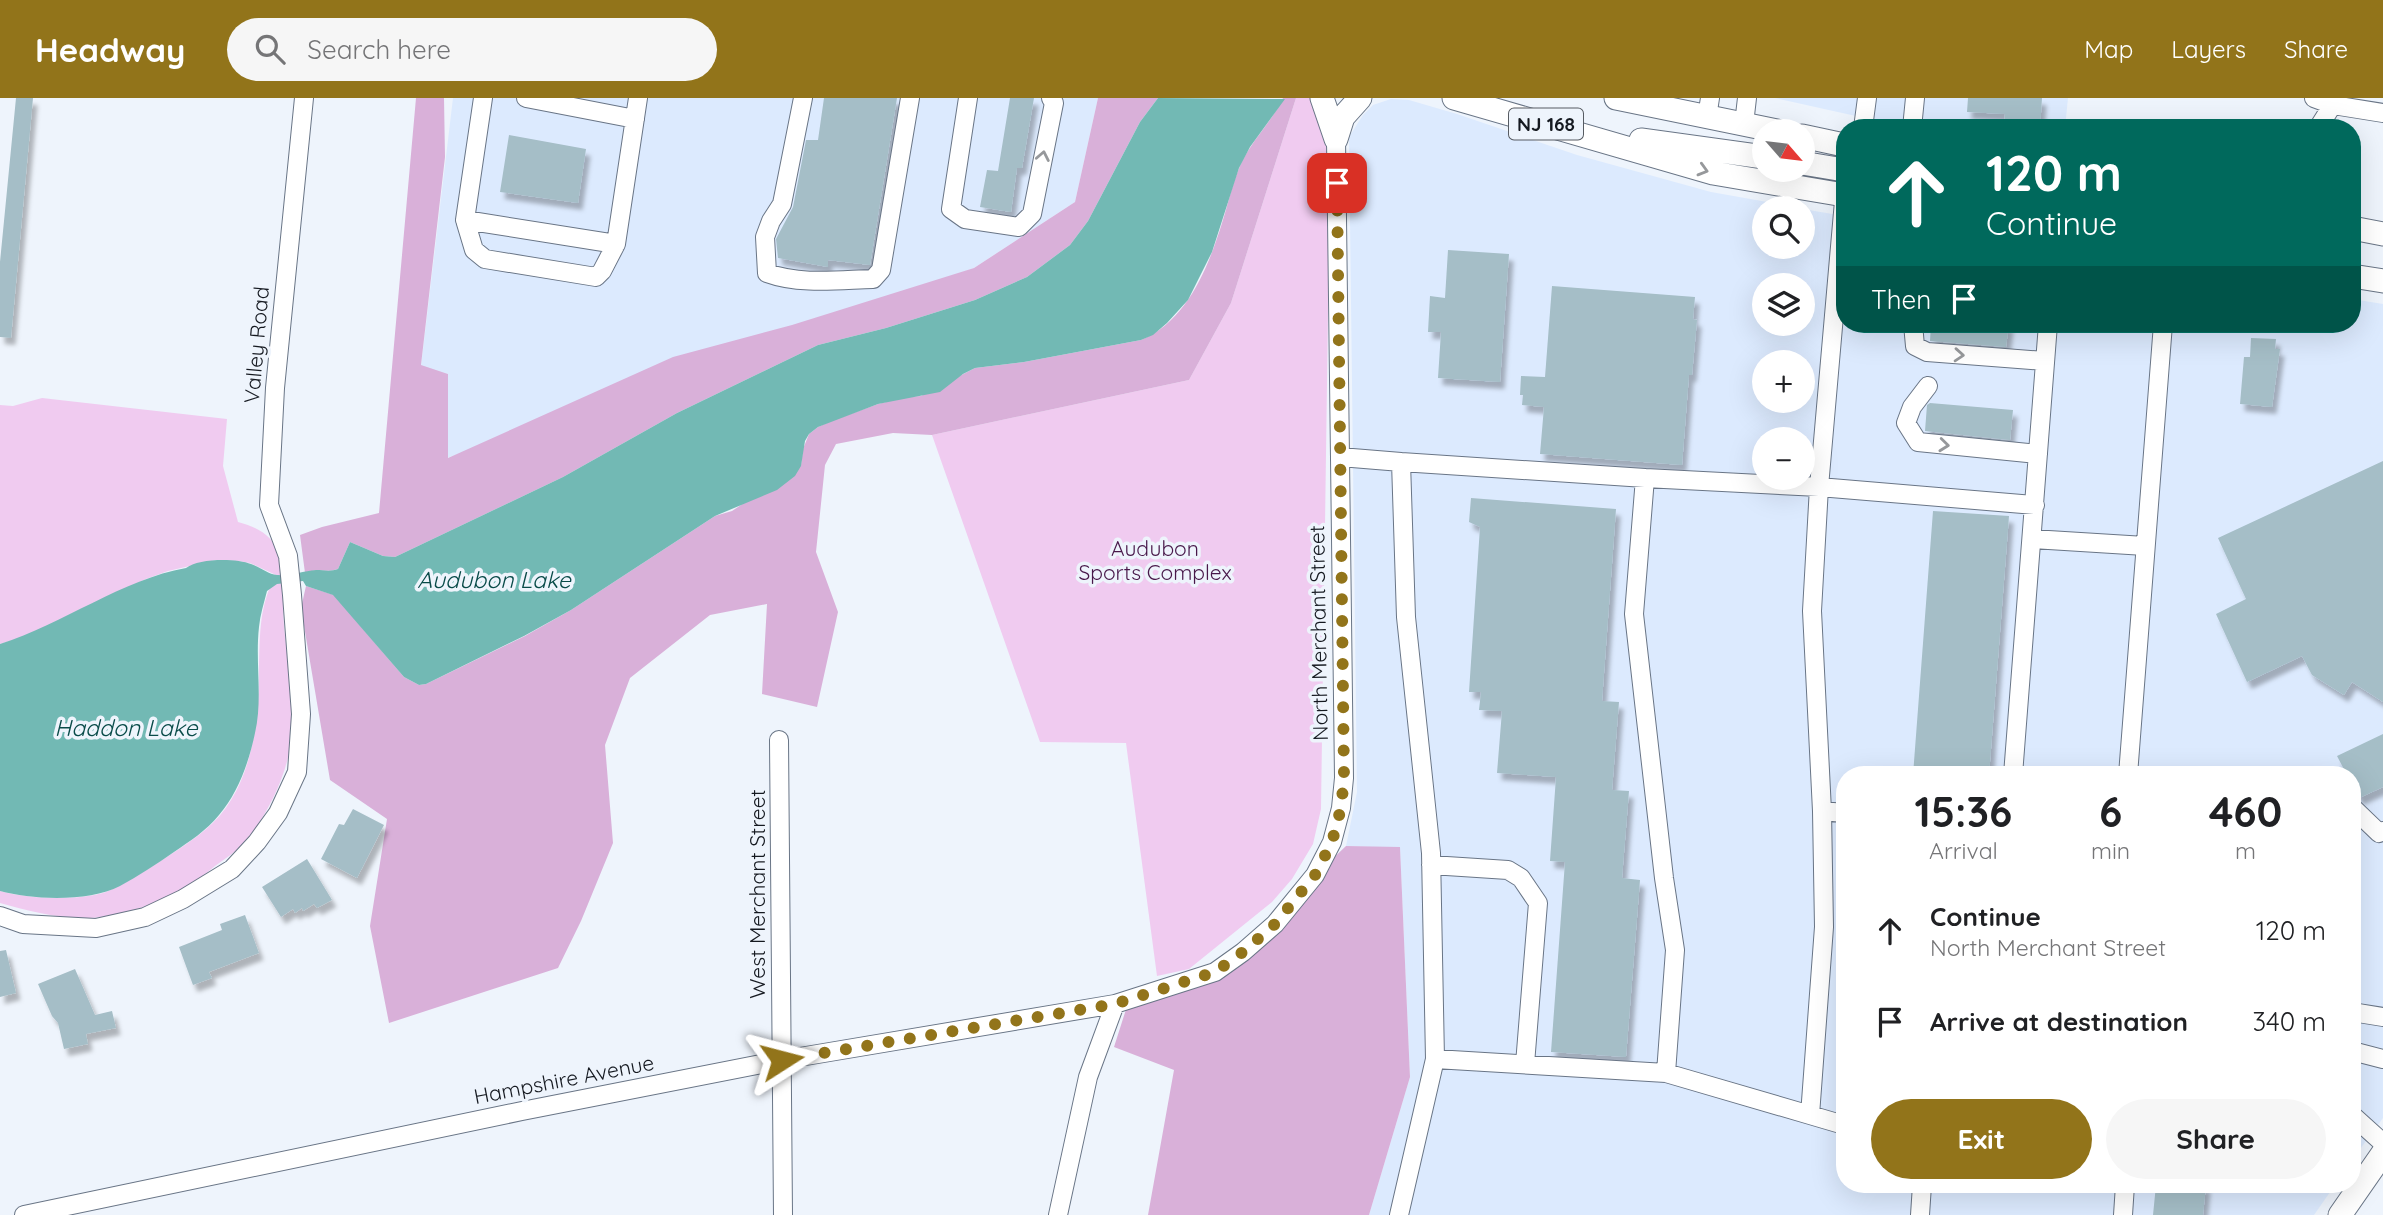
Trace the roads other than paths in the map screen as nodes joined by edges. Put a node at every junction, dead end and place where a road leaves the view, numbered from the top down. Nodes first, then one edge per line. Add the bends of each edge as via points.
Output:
1 (303, 98) edge
2 (483, 98) edge
3 (526, 98) edge
4 (638, 98) edge
5 (803, 98) edge
6 (910, 98) edge
7 (968, 98) edge
8 (1051, 98) edge
9 (1322, 98) edge
10 (1360, 98) edge
11 (1454, 98) edge
12 (1616, 98) edge
13 (1747, 98) edge
14 (1867, 98) edge
15 (1915, 98) edge
16 (2314, 98) edge
17 (553, 101) edge
18 (2335, 102) edge
19 (588, 104) edge
20 (1709, 107) edge
21 (2383, 113) edge
22 (635, 119) junction
23 (1864, 119) edge
24 (1913, 119) edge
25 (2324, 119) edge
26 (1744, 124) junction
27 (1752, 126) edge
28 (1582, 134) junction
29 (1336, 139) junction
30 (1815, 139) edge
31 (1836, 143) edge
32 (1752, 155) edge
33 (1815, 165) edge
34 (1836, 169) edge
35 (1836, 194) edge
36 (465, 220) junction
37 (2361, 230) edge
38 (2382, 231) edge
39 (2361, 234) edge
40 (615, 244) junction
41 (2361, 277) edge
42 (2383, 281) edge
43 (1836, 293) edge
44 (1913, 333) edge
45 (2047, 333) edge
46 (2162, 333) edge
47 (2045, 361) junction
48 (1928, 386) dead end
49 (2038, 454) junction
50 (1340, 457) junction
51 (1401, 462) junction
52 (1645, 478) junction
53 (1819, 487) junction
54 (2035, 505) junction
55 (2032, 539) junction
56 (2145, 546) junction
57 (779, 740) dead end
58 (2013, 766) edge
59 (2129, 766) edge
60 (1822, 811) junction
61 (1836, 812) edge
62 (2361, 815) edge
63 (2382, 835) edge
64 (1431, 865) junction
65 (0, 916) edge
66 (1115, 1004) junction
67 (2361, 1013) edge
68 (2383, 1017) edge
69 (2361, 1053) edge
70 (1435, 1059) junction
71 (2383, 1059) edge
72 (782, 1060) junction
73 (1525, 1064) junction
74 (1666, 1073) junction
75 (1810, 1115) junction
76 (1836, 1123) edge
77 (2361, 1123) edge
78 (2383, 1143) edge
79 (2383, 1153) edge
80 (2361, 1171) edge
81 (1921, 1193) edge
82 (2124, 1193) edge
83 (2350, 1193) edge
84 (25, 1215) edge
85 (783, 1215) edge
86 (1058, 1215) edge
87 (1399, 1215) edge
88 (1920, 1215) edge
89 (2123, 1215) edge
90 (2340, 1215) edge

1 - 65 street, Valley Road via 270,453 270,505 288,556 292,594 301,714 297,772 278,813 257,842 232,869 183,899 145,917 96,928 23,924
2 - 36 street
3 - 17 street
4 - 22 street
5 - 6 street via 782,204 765,237 767,273 783,279 873,279 881,270
7 -> 8 street via 951,209 965,219 1019,227 1032,214 1054,103
9 - 29 main road
10 - 29 main road via 1343,117
11 - 28 main road, NJ 168
12 - 20 main road
13 - 26 street
14 - 23 street
15 - 24 street
16 - 18 street
17 - 19 street
18 - 21 street
18 - 25 street
19 - 22 street
20 - 26 main road
22 - 40 street
26 - 27 main road
28 - 32 main road
28 -> 35 main road, NJ 168 via 1713,173
29 - 50 street, North Merchant Street
30 - 31 main road
33 - 34 main road
36 - 40 street
36 - 40 street via 474,250 485,259 596,277
37 - 38 main road
38 - 39 main road
41 - 42 main road
43 - 53 street
44 -> 47 street via 1914,345 1927,352
45 - 47 street
46 - 56 street
47 - 49 street
48 -> 49 street via 1906,424 1918,442
49 - 54 street
50 - 51 street
50 - 66 street, North Merchant Street via 1344,778 1332,842 1299,897 1243,952 1215,972
51 - 52 street
51 - 64 street via 1406,617
52 - 53 street
52 - 74 street via 1634,614 1675,950
53 - 54 street
53 - 60 street via 1812,611
54 - 55 street
55 - 56 street
55 - 58 street
56 - 59 street
57 - 72 street, West Merchant Street
60 - 61 street
60 - 75 street via 1824,927
62 - 63 street
64 - 70 street
64 - 73 street via 1508,870 1521,878 1538,903
66 - 72 street, Hampshire Avenue
66 - 86 street via 1088,1077
67 - 68 street
69 - 71 street
70 - 73 street
70 - 87 street
72 - 84 street, Hampshire Avenue
72 - 85 street, West Merchant Street
73 - 74 street
74 - 75 street
75 - 76 street
77 - 78 street
79 - 80 main road
81 - 88 street
82 - 89 street
83 - 90 main road

